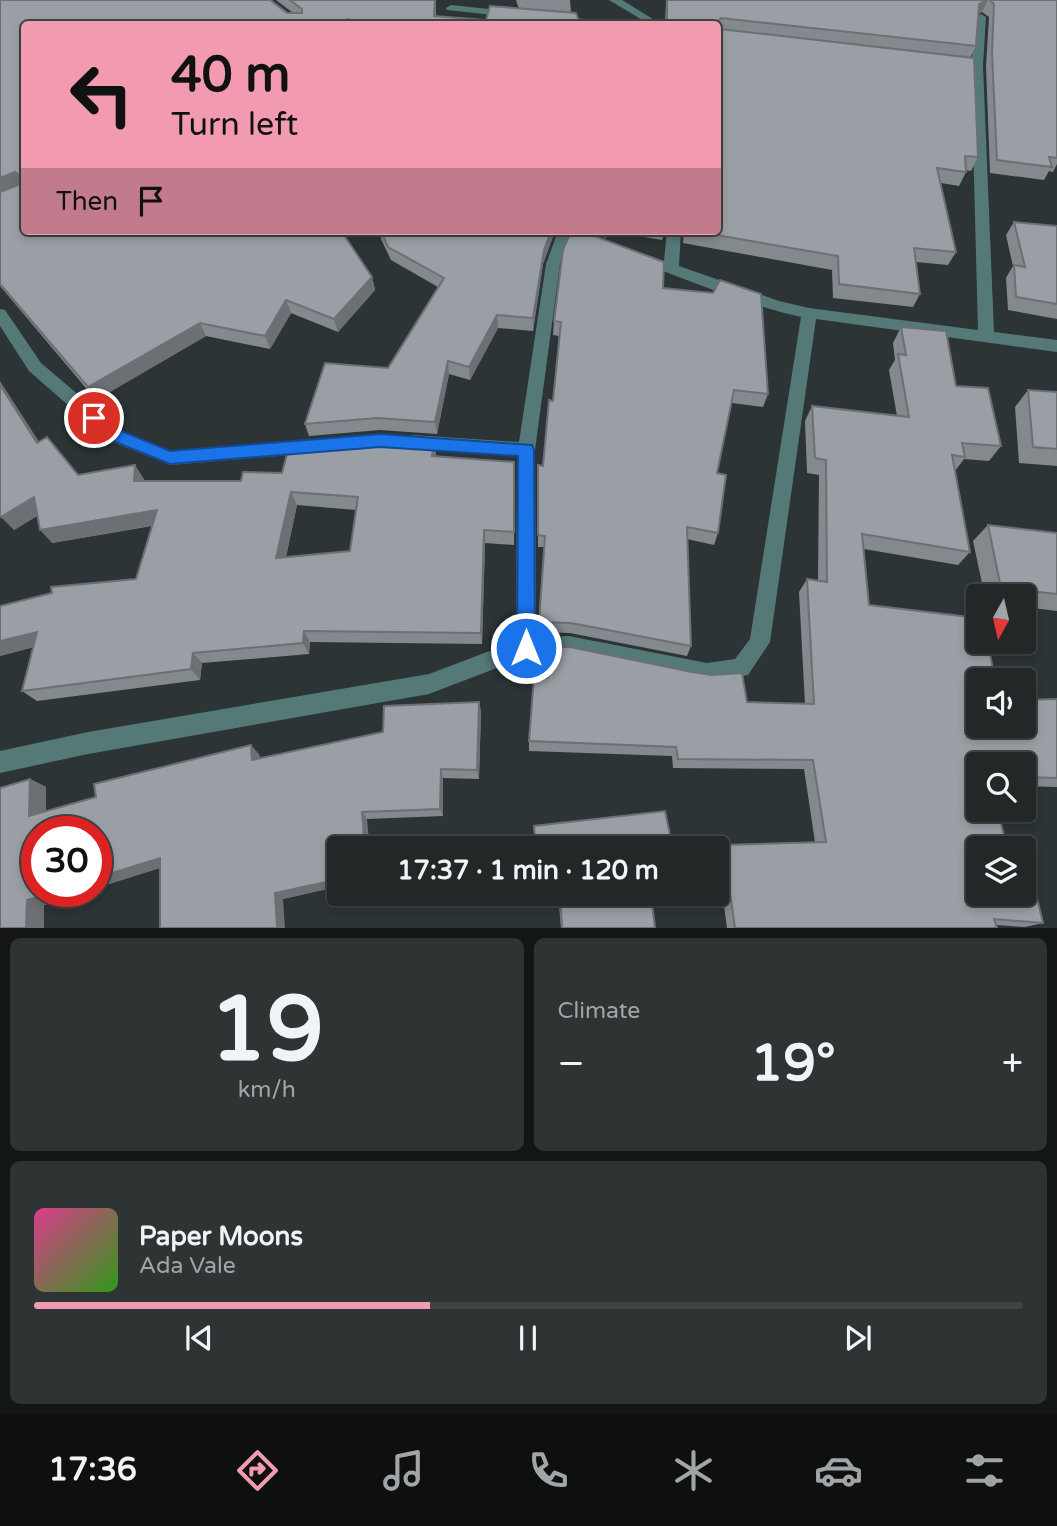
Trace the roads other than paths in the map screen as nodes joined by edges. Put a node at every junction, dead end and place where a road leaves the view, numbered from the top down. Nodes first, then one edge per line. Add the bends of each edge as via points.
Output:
1 (265, 0) edge
2 (614, 0) edge
3 (450, 4) edge
4 (981, 17) edge
5 (294, 21) edge
6 (582, 21) edge
7 (651, 21) edge
8 (21, 193) edge
9 (0, 202) edge
10 (563, 235) edge
11 (573, 235) edge
12 (674, 235) edge
13 (671, 269) junction
14 (809, 313) junction
15 (0, 314) edge
16 (986, 338) junction
17 (1057, 346) edge
18 (393, 441) edge
19 (327, 445) edge
20 (526, 450) junction
21 (526, 648) junction
22 (0, 762) edge

1 - 5 street
2 - 7 street
3 - 6 street
4 - 16 street via 971,65
8 - 9 street
10 - 20 street via 554,264
11 - 13 street
12 - 13 street
13 - 14 street
14 - 16 street
14 - 21 street via 760,642 741,668 707,673 569,646
15 - 19 street via 35,367 114,435 170,458
16 - 17 street
18 - 20 street
20 - 21 street
21 - 22 street via 429,684

